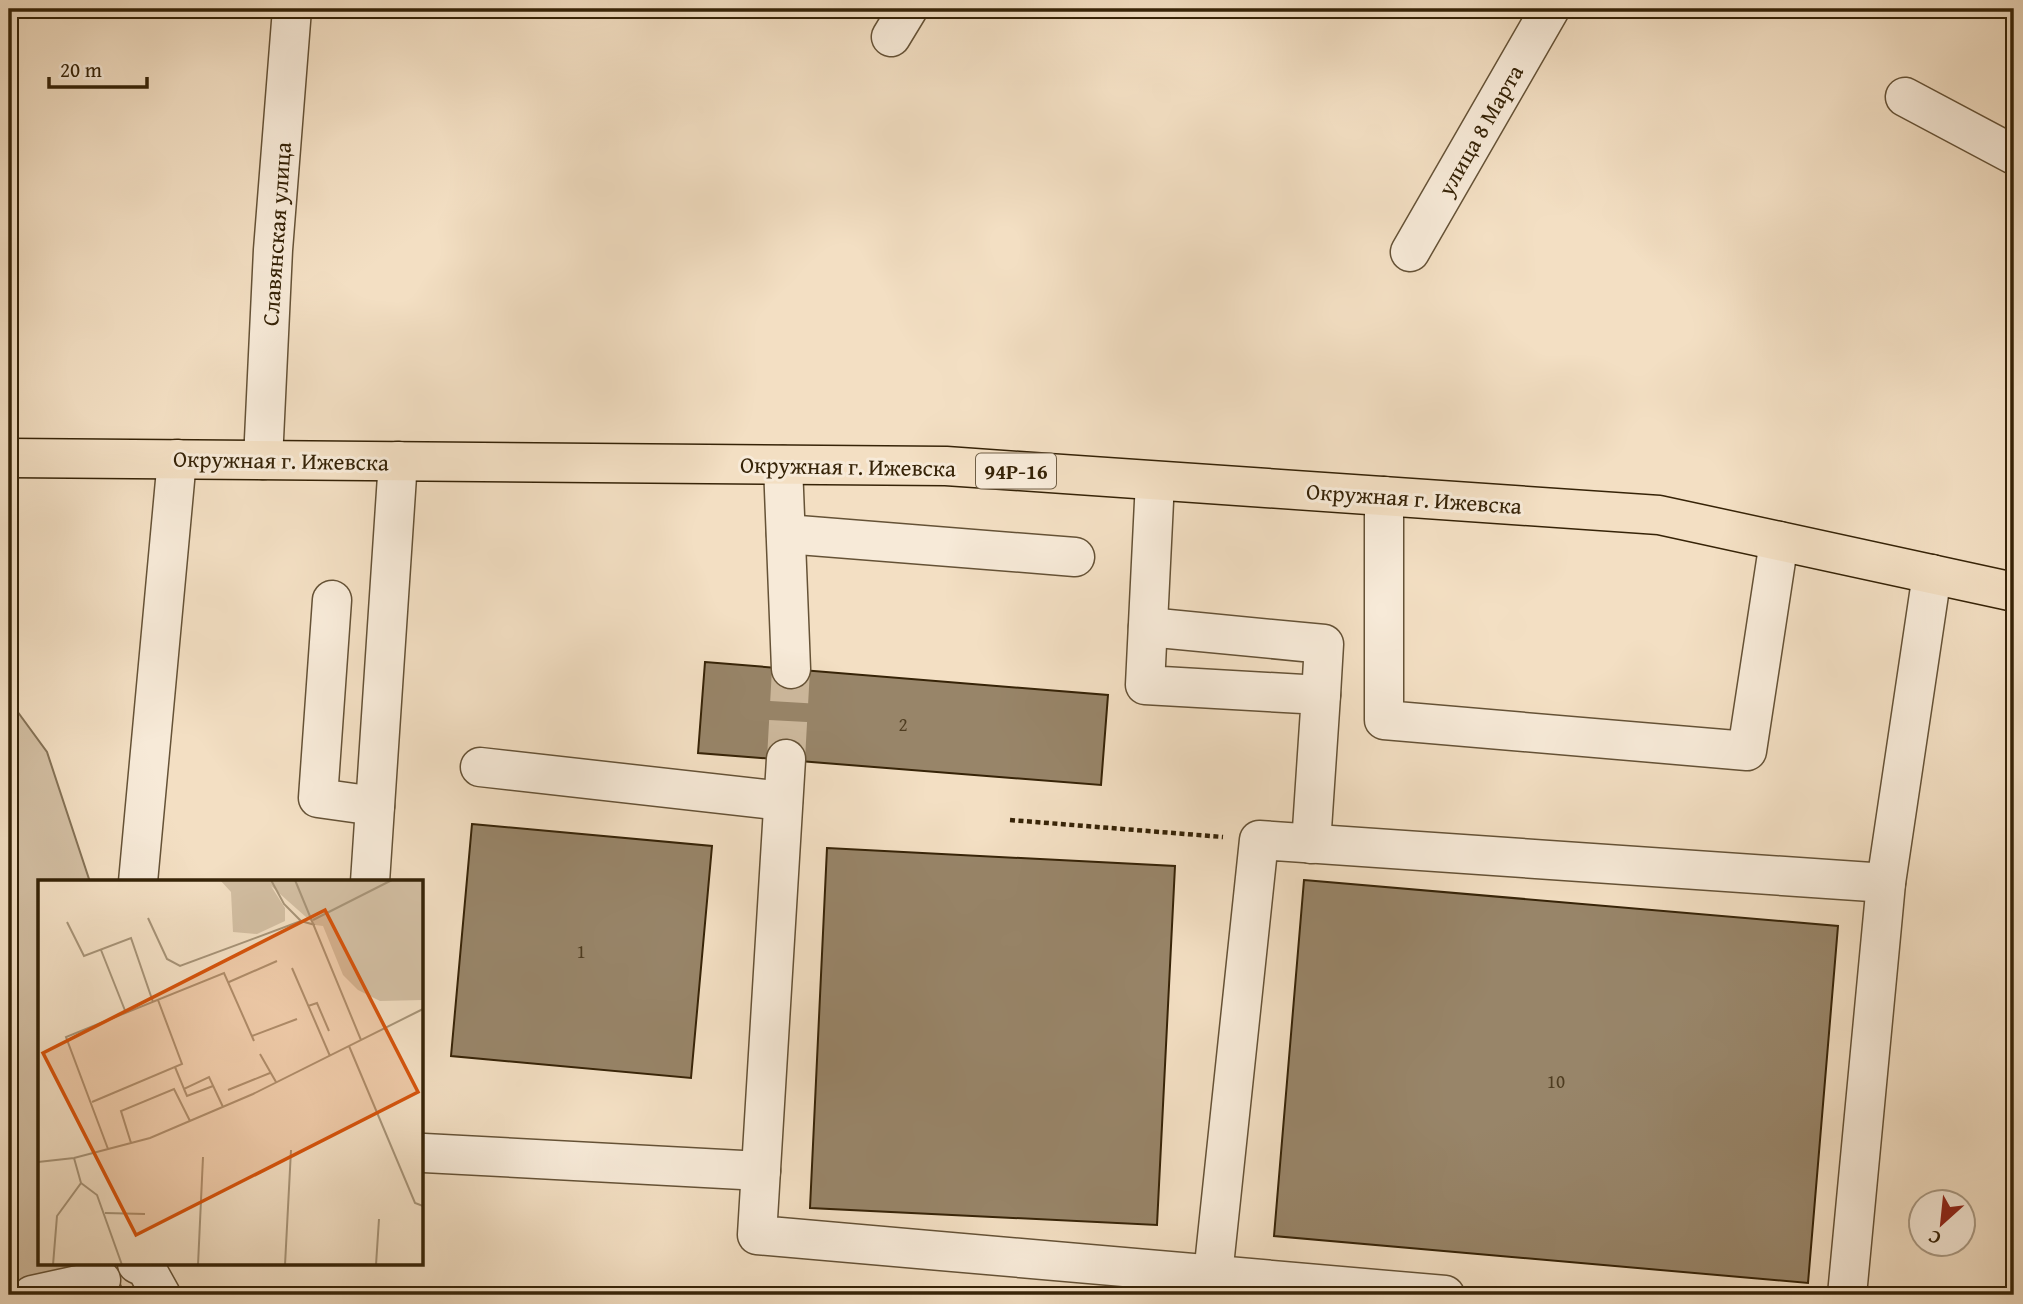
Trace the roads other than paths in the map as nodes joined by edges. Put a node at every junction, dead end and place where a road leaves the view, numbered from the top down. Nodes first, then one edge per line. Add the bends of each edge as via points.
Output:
1 (292, 9) edge
2 (1550, 9) edge
3 (1905, 97) dead end
4 (2014, 155) edge
5 (1410, 251) dead end
6 (9, 458) edge
7 (177, 459) junction
8 (263, 460) junction
9 (398, 461) junction
10 (783, 465) junction
11 (1155, 481) junction
12 (1384, 496) junction
13 (786, 534) junction
14 (1779, 541) junction
15 (1075, 557) dead end
16 (1932, 574) junction
17 (2014, 592) edge
18 (332, 600) dead end
19 (1148, 627) junction
20 (791, 669) tunnel mouth
21 (1321, 695) junction
22 (786, 760) tunnel mouth
23 (480, 767) dead end
24 (783, 801) junction
25 (375, 806) junction
26 (1311, 844) junction
27 (138, 880) edge
28 (370, 880) edge
29 (1886, 883) junction
30 (424, 1153) dead end
31 (761, 1171) junction
32 (142, 1266) edge
33 (101, 1280) edge
34 (1234, 1283) edge
35 (9, 1295) edge
36 (30, 1295) edge
37 (161, 1295) edge
38 (1437, 1295) edge
39 (1847, 1295) edge

1 - 8 street, Славянская улица
2 - 5 street, улица 8 Марта
3 - 4 street
6 - 7 main road, Окружная г. Ижевска / 94Р-16
7 - 8 main road, Окружная г. Ижевска / 94Р-16
7 - 27 street
8 - 9 main road, Окружная г. Ижевска / 94Р-16
9 - 10 main road, Окружная г. Ижевска / 94Р-16
9 - 25 street
10 - 11 main road, Окружная г. Ижевска / 94Р-16 via 946,467
10 - 13 street
11 - 12 main road, Окружная г. Ижевска / 94Р-16
11 - 19 street
12 - 14 main road, Окружная г. Ижевска / 94Р-16 via 1659,515
12 - 14 street via 1384,720 1747,751
13 - 15 street
13 - 20 street
14 - 16 main road, Окружная г. Ижевска / 94Р-16
16 - 17 main road, Окружная г. Ижевска / 94Р-16
16 - 29 street
18 - 25 street via 318,798
19 - 21 street via 1324,644
19 - 21 street via 1145,685
21 - 26 street
22 - 24 street
23 - 24 street
24 - 31 street
25 - 28 street
26 - 29 street
26 - 34 street via 1259,841
29 - 39 street
30 - 31 street
31 - 34 street via 757,1235
32 - 37 street
33 - 36 street
34 - 38 street
35 - 36 street

